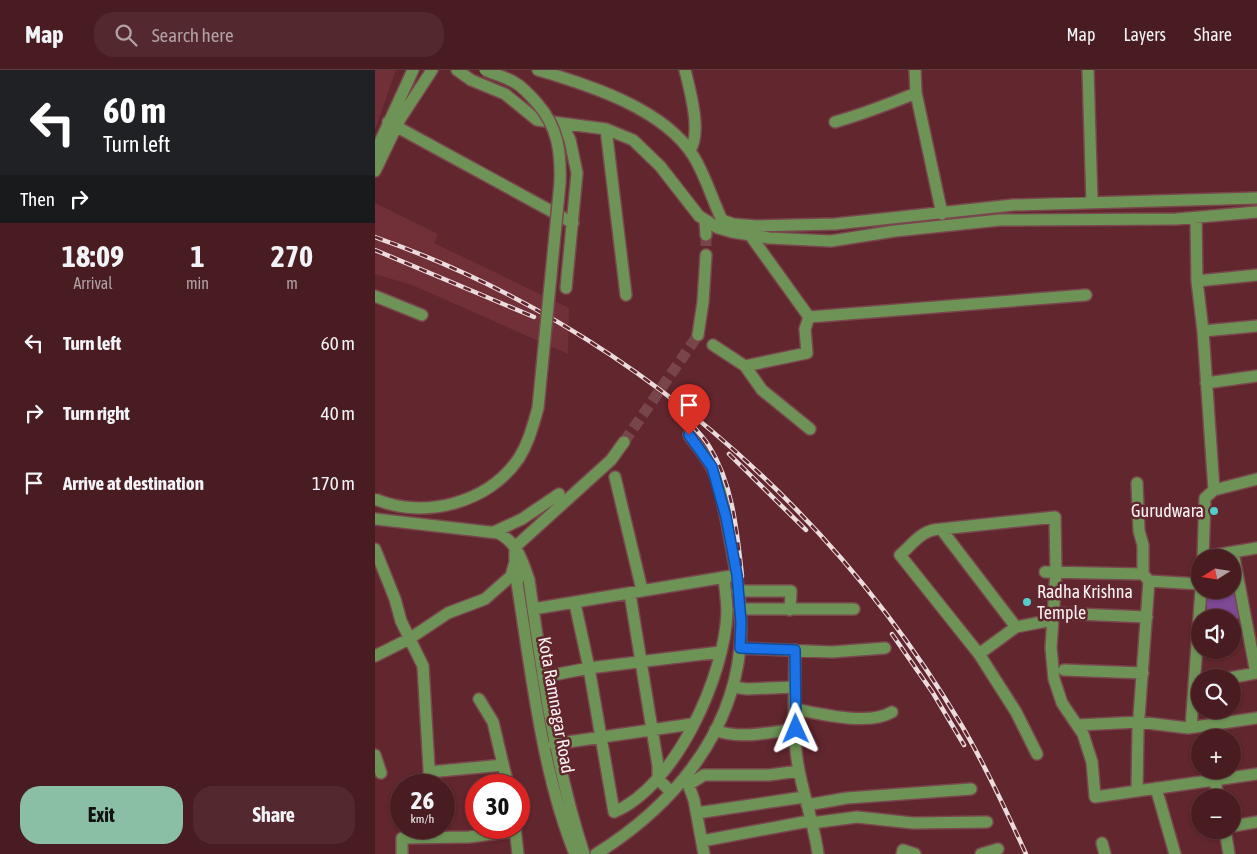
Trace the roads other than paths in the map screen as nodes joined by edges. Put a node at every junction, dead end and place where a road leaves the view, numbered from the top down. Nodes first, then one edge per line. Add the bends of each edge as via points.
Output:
1 (413, 70) edge
2 (432, 70) edge
3 (457, 70) edge
4 (485, 70) edge
5 (538, 70) edge
6 (685, 70) edge
7 (915, 70) edge
8 (1089, 70) edge
9 (916, 93) junction
10 (835, 122) dead end
11 (392, 123) junction
12 (562, 124) junction
13 (607, 129) junction
14 (690, 150) junction
15 (375, 153) edge
16 (375, 171) edge
17 (1257, 198) edge
18 (1092, 203) junction
19 (1257, 212) edge
20 (942, 214) junction
21 (1197, 218) junction
22 (705, 220) junction
23 (573, 223) junction
24 (720, 224) junction
25 (750, 234) junction
26 (706, 235) tunnel mouth
27 (706, 256) tunnel mouth
28 (1257, 275) edge
29 (1197, 281) junction
30 (566, 288) dead end
31 (626, 295) dead end
32 (1086, 295) dead end
33 (375, 296) edge
34 (422, 315) dead end
35 (809, 317) junction
36 (1257, 326) edge
37 (1203, 331) junction
38 (697, 335) tunnel mouth
39 (713, 345) dead end
40 (745, 366) junction
41 (1257, 376) edge
42 (1206, 382) junction
43 (810, 429) dead end
44 (689, 435) dead end
45 (624, 442) tunnel mouth
46 (615, 477) dead end
47 (1257, 478) edge
48 (1137, 483) dead end
49 (1214, 490) junction
50 (559, 494) dead end
51 (375, 499) edge
52 (375, 519) edge
53 (522, 519) junction
54 (941, 529) junction
55 (494, 532) junction
56 (525, 538) junction
57 (515, 547) junction
58 (1257, 548) edge
59 (375, 549) edge
60 (1203, 549) edge
61 (1241, 551) edge
62 (522, 559) junction
63 (1050, 572) junction
64 (737, 575) junction
65 (1146, 577) junction
66 (724, 578) junction
67 (1191, 583) edge
68 (642, 590) junction
69 (737, 591) junction
70 (1241, 592) edge
71 (630, 594) junction
72 (1201, 599) edge
73 (575, 604) junction
74 (533, 609) junction
75 (739, 609) junction
76 (854, 609) dead end
77 (790, 610) junction
78 (1052, 616) junction
79 (1147, 617) junction
80 (1016, 627) junction
81 (409, 639) junction
82 (740, 648) junction
83 (885, 648) dead end
84 (795, 650) junction
85 (720, 652) junction
86 (979, 654) junction
87 (375, 656) edge
88 (641, 663) junction
89 (589, 668) junction
90 (1198, 669) edge
91 (1064, 670) dead end
92 (1143, 673) junction
93 (1257, 673) edge
94 (1241, 676) edge
95 (543, 677) junction
96 (733, 687) junction
97 (795, 687) junction
98 (479, 699) dead end
99 (795, 709) junction
100 (892, 712) dead end
101 (1257, 718) edge
102 (1192, 719) edge
103 (1139, 722) junction
104 (692, 724) junction
105 (1078, 724) junction
106 (1191, 727) junction
107 (652, 729) junction
108 (796, 729) junction
109 (715, 730) junction
110 (601, 738) junction
111 (555, 744) junction
112 (1037, 754) dead end
113 (375, 755) edge
114 (503, 765) junction
115 (694, 765) junction
116 (799, 771) junction
117 (429, 772) joint
118 (381, 773) dead end
119 (505, 774) edge
120 (1257, 774) edge
121 (704, 775) junction
122 (658, 778) junction
123 (1215, 780) junction
124 (687, 782) junction
125 (1156, 788) junction
126 (1216, 789) edge
127 (971, 790) dead end
128 (1137, 791) junction
129 (671, 792) junction
130 (806, 801) junction
131 (697, 813) junction
132 (813, 822) junction
133 (987, 822) dead end
134 (1257, 822) edge
135 (1241, 825) edge
136 (401, 839) edge
137 (516, 839) edge
138 (1226, 839) edge
139 (702, 841) junction
140 (998, 849) dead end
141 (402, 854) edge
142 (518, 854) edge
143 (575, 854) edge
144 (584, 854) edge
145 (596, 854) edge
146 (705, 854) edge
147 (818, 854) edge
148 (902, 854) edge
149 (915, 854) edge
150 (981, 854) edge
151 (1175, 854) edge
152 (1229, 854) edge

1 - 11 street
2 - 11 street
3 - 12 street via 471,80 505,94 537,120
4 - 51 street, bridge via 515,82 529,94 547,116 558,139 561,156 538,408 531,436 507,473 479,494 437,507 414,508
5 - 14 street via 624,100 674,133
6 - 14 street via 695,129 695,143
7 - 9 street
8 - 18 street
9 - 10 street
9 - 20 street
11 - 15 street
11 - 16 street
11 - 23 street
12 - 13 street
12 - 23 street via 570,140 577,173
13 - 22 street via 633,140 647,152
13 - 31 street
14 - 24 street via 703,174
17 - 18 street
18 - 20 street via 1013,205
19 - 21 street
20 - 24 street via 835,224
21 - 25 street via 1000,220 831,241
21 - 29 street
22 - 24 street
22 - 26 street
23 - 30 street
24 - 25 street
25 - 35 street
27 - 38 street
28 - 29 street
29 - 37 street
32 - 35 street
33 - 34 street
35 - 40 street via 805,329 807,353
36 - 37 street
37 - 42 street
39 - 40 street
40 - 43 street via 762,390
41 - 42 street
42 - 49 street
44 - 64 street via 712,467
45 - 56 street via 611,460
46 - 68 street
47 - 49 street
48 - 65 street via 1139,531
49 - 60 street via 1205,498
50 - 53 street
52 - 55 street
53 - 55 street
53 - 56 street
54 - 63 street via 1055,517
54 - 80 street
54 - 86 street via 930,529 920,534 900,555
55 - 57 street via 509,538
56 - 57 street
57 - 62 street
57 - 81 street via 511,576 504,584 485,600 448,613
58 - 61 street
59 - 81 street
62 - 74 street
62 - 143 street, Kota Ramnagar Road via 517,583 535,695 560,817
63 - 65 street
63 - 78 street
64 - 66 street
64 - 69 street
65 - 67 street
65 - 79 street
66 - 68 street
66 - 85 street via 727,612
68 - 71 street
69 - 75 street
69 - 77 street via 791,590
70 - 93 street
71 - 73 street
71 - 88 street
72 - 90 street
73 - 74 street
73 - 89 street
74 - 95 street
75 - 77 street
75 - 82 street
76 - 77 street
78 - 79 street
78 - 80 street
78 - 105 street via 1054,679 1062,703
79 - 92 street
80 - 86 street
81 - 87 street
81 - 117 street via 423,666
82 - 84 street
82 - 96 street
83 - 84 street via 832,652
84 - 97 street
85 - 88 street
85 - 104 street via 709,694
86 - 112 street via 1017,712
88 - 89 street
88 - 107 street
89 - 95 street
89 - 110 street
91 - 92 street
92 - 103 street
93 - 94 street
95 - 111 street
96 - 97 street
96 - 109 street
97 - 99 street
98 - 114 street via 493,722
99 - 100 street via 875,719
99 - 108 street
101 - 106 street
102 - 106 street
103 - 105 street
103 - 106 street
103 - 128 street
104 - 107 street
104 - 122 street via 671,764
105 - 128 street via 1092,762 1095,797
107 - 110 street
107 - 122 street
108 - 109 street via 744,735
108 - 116 street
109 - 115 street via 711,742
110 - 111 street
110 - 122 street via 614,812 641,797
111 - 144 street
113 - 118 street
114 - 117 street
114 - 119 street
115 - 121 street
115 - 124 street
116 - 121 street via 769,775
116 - 130 street
120 - 123 street
121 - 124 street
122 - 129 street
123 - 125 street
123 - 126 street
124 - 129 street
124 - 131 street
125 - 128 street
125 - 151 street
127 - 130 street
129 - 145 street via 646,819
130 - 131 street
130 - 132 street
131 - 139 street
132 - 133 street via 857,817 913,823
132 - 139 street
132 - 147 street
134 - 135 street
136 - 141 street
137 - 142 street
138 - 152 street
139 - 146 street
140 - 150 street
148 - 149 street via 903,850

